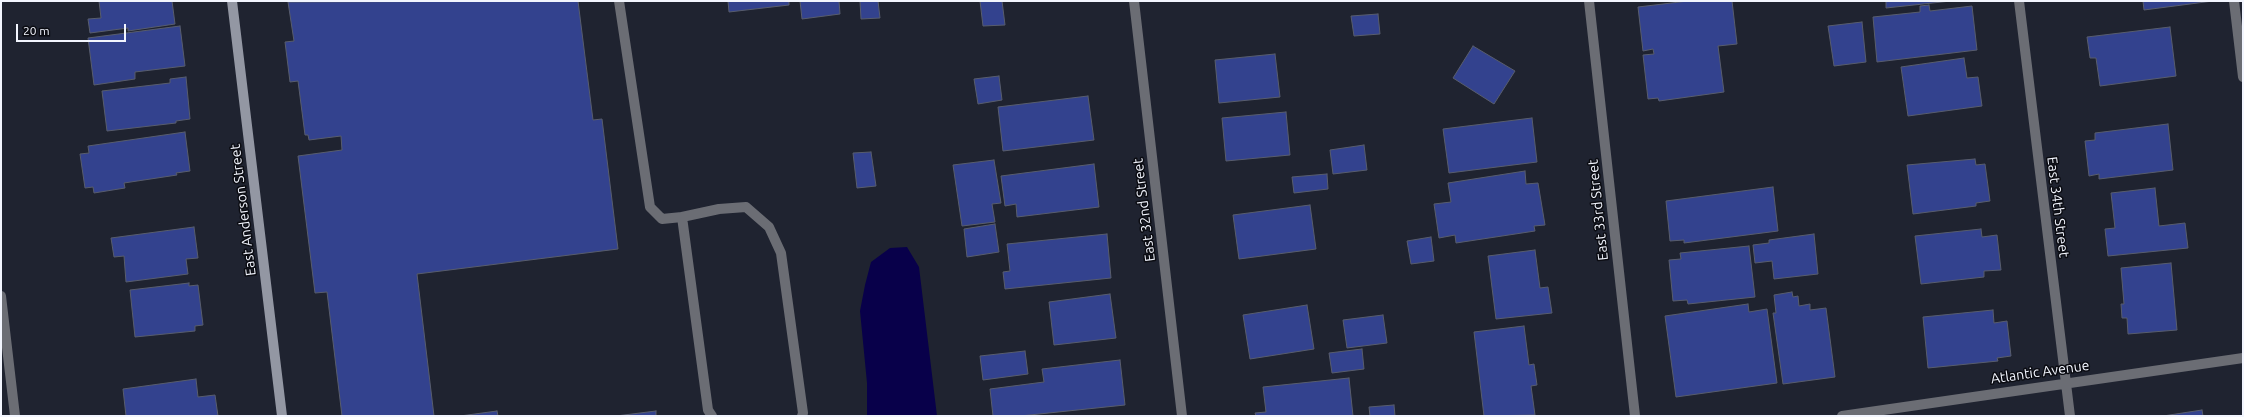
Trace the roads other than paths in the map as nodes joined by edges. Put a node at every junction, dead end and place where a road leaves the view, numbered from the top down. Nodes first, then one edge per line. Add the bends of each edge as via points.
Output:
1 (232, 1) edge
2 (620, 1) edge
3 (1134, 1) edge
4 (1589, 1) edge
5 (2018, 1) edge
6 (2234, 1) edge
7 (2243, 77) edge
8 (682, 217) junction
9 (1, 296) edge
10 (2243, 358) edge
11 (2066, 382) junction
12 (15, 416) edge
13 (282, 416) edge
14 (712, 416) edge
15 (802, 416) edge
16 (1182, 416) edge
17 (1635, 416) edge
18 (1842, 416) edge
19 (2070, 416) edge

1 - 13 main road, East Anderson Street
2 - 8 street via 650,207 662,219
3 - 16 street, East 32nd Street
4 - 17 street, East 33rd Street
5 - 11 street, East 34th Street
6 - 7 street
8 - 14 street via 708,410
8 - 15 street via 720,209 746,207 769,227 781,253
9 - 12 street
10 - 11 street, Atlantic Avenue
11 - 18 street, Atlantic Avenue
11 - 19 street, East 34th Street

